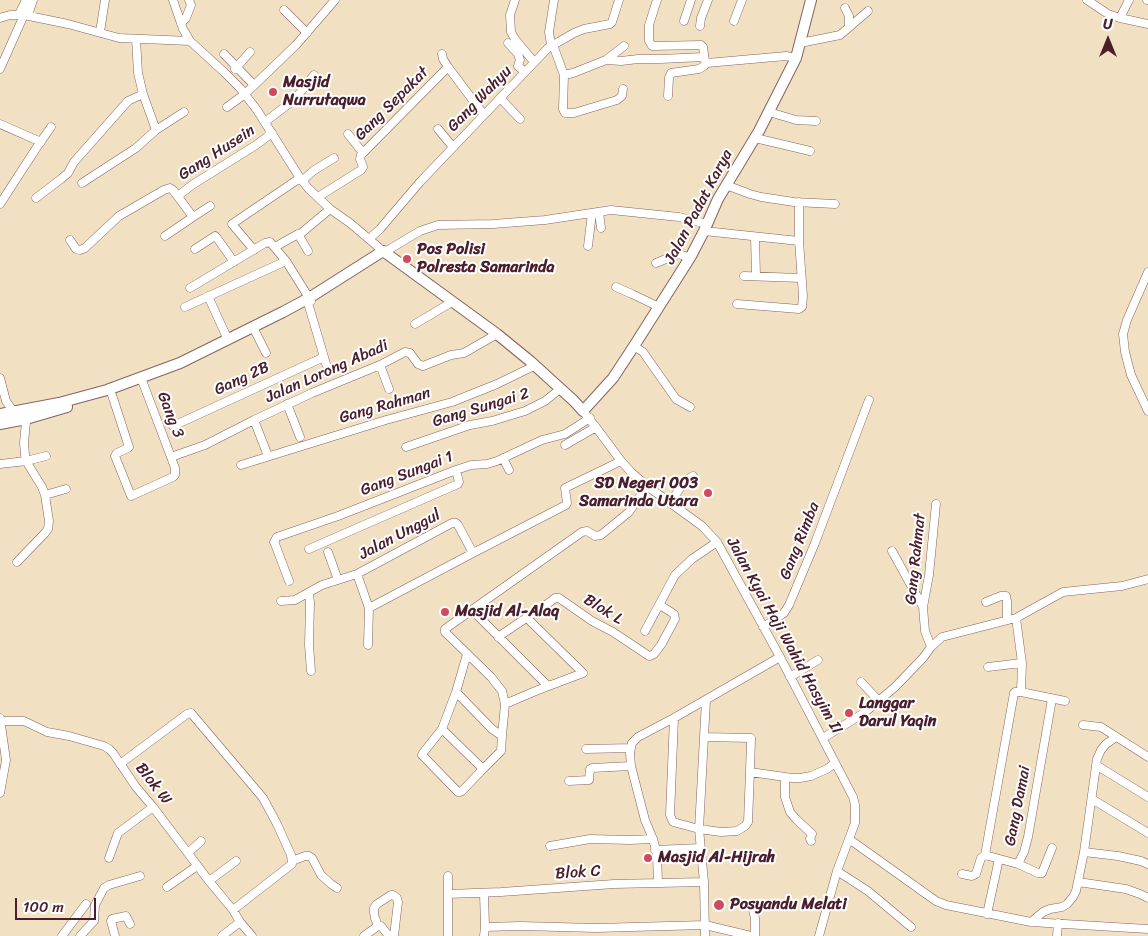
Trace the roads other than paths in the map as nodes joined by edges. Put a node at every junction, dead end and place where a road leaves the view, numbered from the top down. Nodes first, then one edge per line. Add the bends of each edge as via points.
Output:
1 (26, 0) edge
2 (33, 0) edge
3 (105, 0) edge
4 (173, 0) edge
5 (515, 0) edge
6 (554, 0) edge
7 (618, 0) edge
8 (657, 0) edge
9 (691, 0) edge
10 (708, 0) edge
11 (742, 0) edge
12 (811, 0) edge
13 (1088, 0) edge
14 (1129, 0) edge
15 (192, 2) edge
16 (330, 2) edge
17 (844, 8) dead end
18 (284, 10) dead end
19 (868, 11) dead end
20 (24, 15) junction
21 (0, 18) edge
22 (1120, 18) junction
23 (734, 21) dead end
24 (684, 22) dead end
25 (181, 23) junction
26 (1148, 24) edge
27 (700, 26) dead end
28 (850, 26) junction
29 (100, 32) junction
30 (307, 32) junction
31 (136, 39) junction
32 (190, 41) junction
33 (508, 43) dead end
34 (800, 43) junction
35 (552, 45) junction
36 (624, 46) dead end
37 (250, 52) dead end
38 (224, 54) dead end
39 (442, 54) dead end
40 (796, 58) junction
41 (606, 60) junction
42 (706, 60) junction
43 (534, 62) junction
44 (237, 67) junction
45 (448, 67) junction
46 (0, 69) edge
47 (525, 72) junction
48 (564, 75) junction
49 (314, 76) dead end
50 (229, 77) junction
51 (254, 85) junction
52 (623, 89) dead end
53 (143, 94) junction
54 (245, 94) junction
55 (668, 96) dead end
56 (500, 98) junction
57 (227, 107) dead end
58 (184, 112) dead end
59 (769, 112) junction
60 (484, 115) junction
61 (520, 119) dead end
62 (816, 121) dead end
63 (265, 122) junction
64 (0, 124) edge
65 (52, 127) dead end
66 (438, 129) dead end
67 (156, 130) junction
68 (272, 133) junction
69 (348, 134) dead end
70 (755, 138) junction
71 (40, 142) junction
72 (454, 146) junction
73 (810, 151) dead end
74 (363, 153) junction
75 (334, 158) dead end
76 (301, 179) junction
77 (82, 183) dead end
78 (726, 185) junction
79 (178, 196) junction
80 (318, 197) junction
81 (36, 198) dead end
82 (1, 200) edge
83 (799, 202) junction
84 (835, 204) dead end
85 (210, 206) dead end
86 (330, 209) junction
87 (596, 212) junction
88 (193, 217) junction
89 (601, 228) dead end
90 (705, 228) junction
91 (299, 235) junction
92 (165, 236) dead end
93 (755, 237) junction
94 (369, 239) junction
95 (70, 240) dead end
96 (799, 240) junction
97 (274, 246) junction
98 (588, 246) dead end
99 (195, 249) dead end
100 (254, 250) junction
101 (308, 251) dead end
102 (386, 252) junction
103 (689, 258) junction
104 (286, 261) junction
105 (234, 262) junction
106 (656, 263) dead end
107 (1148, 272) edge
108 (744, 276) dead end
109 (756, 276) junction
110 (801, 278) junction
111 (616, 287) dead end
112 (190, 288) dead end
113 (208, 296) junction
114 (309, 301) junction
115 (452, 302) junction
116 (737, 304) dead end
117 (185, 307) dead end
118 (659, 307) junction
119 (415, 324) dead end
120 (255, 331) junction
121 (497, 334) junction
122 (228, 340) junction
123 (634, 346) junction
124 (266, 353) dead end
125 (380, 365) junction
126 (534, 366) junction
127 (0, 378) edge
128 (143, 383) junction
129 (389, 389) dead end
130 (560, 389) junction
131 (112, 395) junction
132 (869, 400) dead end
133 (287, 404) junction
134 (690, 407) dead end
135 (1148, 411) edge
136 (0, 414) edge
137 (20, 415) junction
138 (586, 415) junction
139 (254, 420) junction
140 (0, 424) edge
141 (173, 426) dead end
142 (596, 427) junction
143 (300, 437) dead end
144 (565, 445) dead end
145 (406, 447) dead end
146 (46, 456) dead end
147 (268, 456) junction
148 (171, 457) junction
149 (503, 458) junction
150 (26, 461) junction
151 (621, 461) junction
152 (0, 464) edge
153 (241, 465) dead end
154 (456, 470) junction
155 (509, 470) dead end
156 (693, 476) dead end
157 (648, 486) junction
158 (66, 488) dead end
159 (401, 492) junction
160 (45, 495) junction
161 (670, 503) junction
162 (936, 504) dead end
163 (408, 506) junction
164 (717, 542) junction
165 (309, 549) dead end
166 (892, 551) dead end
167 (328, 552) dead end
168 (473, 553) junction
169 (17, 562) dead end
170 (357, 574) junction
171 (1148, 579) edge
172 (338, 580) junction
173 (289, 581) dead end
174 (309, 593) junction
175 (282, 601) dead end
176 (986, 602) dead end
177 (660, 605) junction
178 (923, 607) junction
179 (369, 608) junction
180 (472, 610) junction
181 (528, 618) junction
182 (1016, 618) junction
183 (1007, 620) junction
184 (763, 626) junction
185 (645, 631) dead end
186 (498, 637) junction
187 (368, 645) dead end
188 (931, 647) junction
189 (467, 654) junction
190 (780, 657) junction
191 (818, 660) dead end
192 (1022, 662) junction
193 (988, 667) dead end
194 (311, 671) dead end
195 (790, 677) junction
196 (862, 682) dead end
197 (548, 686) junction
198 (456, 692) junction
199 (1021, 692) junction
200 (1052, 698) junction
201 (706, 700) junction
202 (879, 701) junction
203 (1065, 701) dead end
204 (505, 704) junction
205 (674, 718) junction
206 (0, 719) edge
207 (1083, 725) dead end
208 (442, 729) junction
209 (502, 736) junction
210 (704, 737) junction
211 (1116, 737) junction
212 (823, 738) junction
213 (2, 745) edge
214 (631, 748) junction
215 (586, 749) dead end
216 (1148, 757) edge
217 (835, 763) junction
218 (120, 764) junction
219 (1096, 765) junction
220 (631, 766) junction
221 (483, 769) junction
222 (750, 772) junction
223 (785, 777) junction
224 (569, 781) dead end
225 (0, 793) edge
226 (1148, 797) edge
227 (1092, 799) junction
228 (153, 807) junction
229 (699, 830) junction
230 (1148, 833) edge
231 (653, 839) junction
232 (849, 839) junction
233 (201, 841) dead end
234 (811, 841) dead end
235 (550, 846) dead end
236 (701, 848) junction
237 (1052, 848) dead end
238 (656, 850) junction
239 (1084, 852) junction
240 (188, 853) junction
241 (985, 855) junction
242 (109, 858) dead end
243 (999, 859) junction
244 (236, 861) dead end
245 (292, 861) junction
246 (1018, 864) junction
247 (1148, 864) edge
248 (197, 866) junction
249 (837, 871) junction
250 (962, 874) dead end
251 (140, 876) dead end
252 (448, 876) dead end
253 (209, 881) junction
254 (704, 882) junction
255 (1078, 882) junction
256 (658, 883) junction
257 (167, 887) dead end
258 (337, 888) dead end
259 (484, 893) junction
260 (450, 894) junction
261 (1148, 898) edge
262 (86, 904) dead end
263 (752, 906) dead end
264 (233, 910) junction
265 (987, 914) junction
266 (1031, 922) junction
267 (130, 924) dead end
268 (242, 924) junction
269 (705, 924) junction
270 (1058, 924) junction
271 (378, 926) junction
272 (521, 926) junction
273 (485, 927) junction
274 (910, 927) dead end
275 (1148, 929) edge
276 (596, 932) edge
277 (62, 936) edge
278 (80, 936) edge
279 (115, 936) edge
280 (222, 936) edge
281 (252, 936) edge
282 (364, 936) edge
283 (389, 936) edge
284 (394, 936) edge
285 (448, 936) edge
286 (484, 936) edge
287 (521, 936) edge
288 (705, 936) edge
289 (753, 936) edge
290 (819, 936) edge
291 (1057, 936) edge

1 - 20 street
2 - 20 street
3 - 29 street
4 - 25 street
5 - 43 street via 510,15 511,32
6 - 35 street via 549,32
7 - 35 street, Gang Wahyu via 610,24 584,29
8 - 42 street via 649,25 650,44 700,45
9 - 24 street
10 - 27 street
11 - 23 street
12 - 34 main road, Jalan Padat Karya
13 - 22 street
14 - 22 street
15 - 25 street
16 - 30 street
17 - 28 street
18 - 30 street
19 - 28 street
20 - 21 street
20 - 29 street
20 - 46 street
22 - 26 street
25 - 32 street
28 - 34 street via 840,35
29 - 31 street
30 - 51 street
31 - 32 street
31 - 53 street
32 - 50 street
33 - 47 street via 518,54 518,66
34 - 40 main road, Jalan Padat Karya
35 - 43 street, Gang Wahyu
35 - 48 street
36 - 41 street
37 - 44 street
38 - 44 street
39 - 45 street
40 - 42 street
40 - 59 main road, Jalan Padat Karya
41 - 42 street
41 - 48 street
42 - 55 street via 699,69 671,73
43 - 47 street, Gang Wahyu
44 - 50 street
44 - 51 street
45 - 60 street, Gang Sepakat
45 - 74 street, Gang Sepakat
47 - 56 street, Gang Wahyu
48 - 52 street via 565,113 617,100
49 - 63 street via 295,99
50 - 54 street
51 - 54 street
53 - 67 street
53 - 81 street via 128,101 68,173
54 - 57 street
54 - 63 street
56 - 60 street, Gang Wahyu
56 - 61 street
58 - 67 street
59 - 62 street via 796,120
59 - 70 main road, Jalan Padat Karya
60 - 72 street, Gang Wahyu
63 - 68 street
64 - 71 street
65 - 71 street
66 - 72 street
67 - 77 street via 136,148
68 - 76 street
68 - 79 street, Gang Husein
69 - 74 street
70 - 73 street
70 - 78 main road, Jalan Padat Karya
71 - 82 street
72 - 94 street, Gang Wahyu
74 - 80 street, Gang Sepakat via 361,170
75 - 76 street
76 - 80 street
76 - 100 street via 232,224
78 - 83 street via 755,196
78 - 90 main road, Jalan Padat Karya
79 - 88 street
79 - 95 street via 170,188 164,190 119,216 82,250 76,249
80 - 86 street
83 - 84 street
83 - 96 street
85 - 88 street
86 - 91 street
86 - 94 street
87 - 89 street
87 - 90 street via 616,210 685,218
87 - 98 street
87 - 102 street via 545,220 438,225 420,231
88 - 92 street
90 - 93 street
90 - 103 main road, Jalan Padat Karya
91 - 97 street
91 - 101 street
93 - 96 street
93 - 109 street
94 - 102 street
96 - 110 street
97 - 100 street via 268,242
97 - 104 street
99 - 105 street via 215,236
100 - 105 street
102 - 114 main road
102 - 115 main road, Jalan Kyai Haji Wahid Hasyim II
103 - 106 street via 678,254
103 - 118 main road, Jalan Padat Karya
104 - 113 street
104 - 114 street
105 - 112 street
107 - 135 street via 1123,334 1131,374
108 - 109 street
109 - 110 street
110 - 116 street via 801,309
111 - 118 street
113 - 117 street
113 - 122 street
114 - 120 main road
114 - 122 main road
114 - 141 street, Gang 2B via 325,361
115 - 119 street
115 - 121 main road, Jalan Kyai Haji Wahid Hasyim II
118 - 123 main road, Jalan Padat Karya
120 - 124 street
120 - 128 main road
121 - 125 street, Jalan Lorong Abadi via 464,353 424,366 408,352
121 - 126 main road, Jalan Kyai Haji Wahid Hasyim II
122 - 137 main road via 180,363 107,390
123 - 134 street via 645,355 676,399
123 - 138 main road, Jalan Padat Karya
125 - 129 street
125 - 133 street, Jalan Lorong Abadi
126 - 130 main road, Jalan Kyai Haji Wahid Hasyim II
126 - 147 street, Gang Rahman via 452,402
127 - 137 street via 6,401
128 - 131 main road
128 - 148 street, Gang 3
130 - 138 main road, Jalan Kyai Haji Wahid Hasyim II
130 - 145 street, Gang Sungai 2 via 525,411 456,429
131 - 137 main road
131 - 148 street via 129,447 115,454 115,459 131,496 173,477 176,472
132 - 184 street, Gang Rimba via 789,605 784,613
133 - 139 street, Jalan Lorong Abadi
133 - 143 street
136 - 137 main road
137 - 140 main road
137 - 150 street
138 - 142 street, Jalan Kyai Haji Wahid Hasyim II
138 - 149 street, Gang Sungai 1 via 565,434 542,440
139 - 147 street, Jalan Lorong Abadi
139 - 148 street via 205,445
142 - 144 street
142 - 151 street, Jalan Kyai Haji Wahid Hasyim II
146 - 150 street
147 - 153 street, Gang Rahman
149 - 154 street, Gang Sungai 1
149 - 155 street
150 - 152 street
150 - 160 street
151 - 157 street, Jalan Kyai Haji Wahid Hasyim II
151 - 168 street via 565,488 566,505
154 - 159 street, Gang Sungai 1
154 - 163 street via 458,484
156 - 161 street via 685,481
157 - 161 street, Jalan Kyai Haji Wahid Hasyim II
157 - 180 street via 629,512 601,535 584,531
158 - 160 street
159 - 163 street
159 - 173 street, Gang Sungai 1 via 277,537 274,542
160 - 169 street via 48,529
161 - 164 street, Jalan Kyai Haji Wahid Hasyim II via 702,526
162 - 178 street, Gang Rahmat via 930,575
163 - 165 street
164 - 177 street via 675,575
164 - 184 street, Jalan Kyai Haji Wahid Hasyim II
166 - 178 street
167 - 172 street
168 - 170 street, Jalan Unggul via 454,522
168 - 179 street
170 - 172 street
170 - 179 street, Jalan Unggul
171 - 182 street via 1122,586 1063,592
172 - 174 street
174 - 175 street via 296,600
174 - 194 street
176 - 183 street via 1006,596
177 - 181 street, Blok L via 675,617 661,645 650,656 562,600 552,600
177 - 185 street
178 - 188 street, Gang Rahmat via 925,631
179 - 187 street
180 - 186 street
180 - 189 street via 444,629
181 - 186 street
181 - 197 street via 583,673
182 - 183 street
182 - 192 street, Gang Damai
183 - 188 street via 948,635
184 - 190 street, Jalan Kyai Haji Wahid Hasyim II
186 - 197 street
188 - 202 street
189 - 198 street
189 - 204 street via 502,691
190 - 195 street, Jalan Kyai Haji Wahid Hasyim II
190 - 201 street
191 - 195 street
192 - 193 street
192 - 199 street, Gang Damai
195 - 212 street, Jalan Kyai Haji Wahid Hasyim II
196 - 202 street
197 - 204 street
198 - 208 street
198 - 209 street
199 - 200 street
199 - 241 street, Gang Damai via 1014,693
200 - 203 street
200 - 246 street, Gang Damai via 1028,837
201 - 205 street
201 - 210 street
202 - 212 street via 860,717
204 - 209 street
205 - 214 street via 638,737
205 - 229 street via 671,818 673,822
206 - 213 street
206 - 218 street, Blok W via 24,721 47,732 104,746
207 - 211 street via 1101,727
208 - 221 street
208 - 221 street via 422,756 458,792
209 - 221 street via 501,751
210 - 222 street via 751,738
210 - 229 street
211 - 216 street
211 - 219 street via 1101,750
212 - 217 street, Jalan Kyai Haji Wahid Hasyim II
213 - 225 street via 6,760
214 - 215 street
214 - 220 street
217 - 223 street via 811,776
217 - 232 street, Jalan Kyai Haji Wahid Hasyim II via 855,805 855,823
218 - 228 street, Blok W
218 - 245 street via 187,714 192,714 263,798
219 - 226 street
219 - 227 street
220 - 224 street via 592,768 588,780
220 - 231 street
222 - 223 street
222 - 229 street via 746,826 731,832
223 - 234 street via 785,797 790,812 812,834
227 - 230 street
227 - 239 street
228 - 240 street, Blok W
228 - 242 street via 118,833
229 - 236 street
231 - 235 street via 590,839
231 - 238 street
232 - 249 street, Jalan Kyai Haji Wahid Hasyim II
232 - 265 street via 936,901
233 - 240 street
236 - 238 street
236 - 254 street
237 - 246 street via 1042,873
238 - 256 street
239 - 247 street
239 - 255 street
240 - 248 street, Blok W
241 - 243 street, Gang Damai
241 - 250 street via 976,874
243 - 246 street, Gang Damai
243 - 265 street
244 - 253 street
245 - 258 street via 309,856 321,875
245 - 264 street
248 - 253 street, Blok W
248 - 257 street
249 - 274 street via 868,891
249 - 290 street, Jalan Kyai Haji Wahid Hasyim II
251 - 278 street via 104,888 97,900 94,921
252 - 260 street
253 - 264 street, Blok W
254 - 256 street, Blok C
254 - 269 street
255 - 261 street via 1126,889
255 - 266 street via 1067,904 1043,912
256 - 259 street, Blok C
259 - 260 street, Blok C
259 - 273 street
260 - 285 street
262 - 277 street
263 - 289 street via 755,918
264 - 268 street, Blok W
265 - 266 street
266 - 270 street
267 - 279 street via 126,916 112,919
268 - 280 street
268 - 281 street, Blok W
269 - 276 street
269 - 288 street
269 - 289 street
270 - 275 street
270 - 291 street
271 - 282 street
271 - 283 street
271 - 284 street via 374,908 393,895 398,902
272 - 273 street
272 - 276 street
272 - 287 street
273 - 286 street

